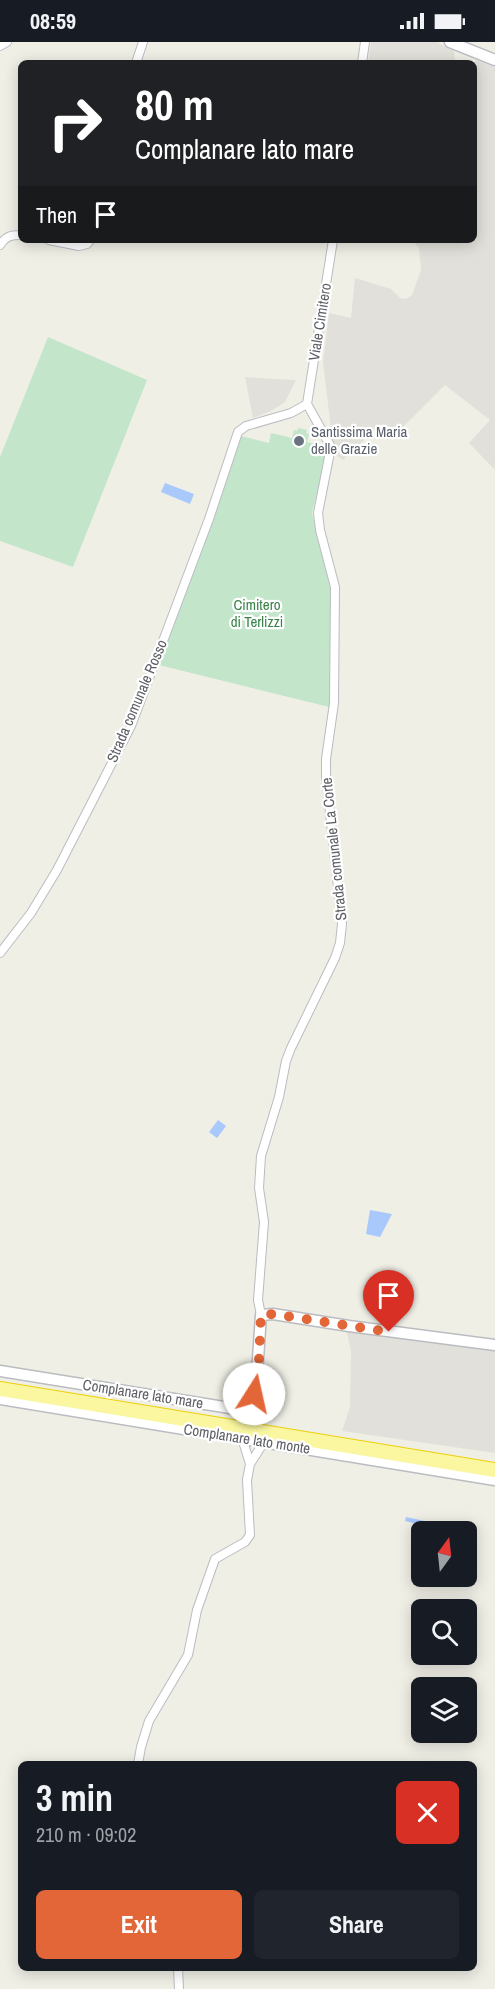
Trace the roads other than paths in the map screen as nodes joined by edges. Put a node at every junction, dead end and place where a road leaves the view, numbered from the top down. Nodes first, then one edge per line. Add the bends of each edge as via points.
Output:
1 (8, 42) edge
2 (143, 42) edge
3 (365, 42) edge
4 (450, 42) edge
5 (0, 46) edge
6 (137, 60) edge
7 (362, 60) edge
8 (495, 60) edge
9 (18, 235) edge
10 (64, 243) edge
11 (88, 243) edge
12 (333, 243) edge
13 (0, 245) edge
14 (307, 404) junction
15 (0, 953) edge
16 (261, 1315) junction
17 (495, 1345) edge
18 (0, 1371) edge
19 (0, 1380) edge
20 (0, 1389) edge
21 (0, 1399) edge
22 (242, 1438) junction
23 (264, 1442) junction
24 (495, 1460) edge
25 (250, 1464) junction
26 (495, 1470) edge
27 (495, 1480) edge
28 (139, 1761) edge
29 (178, 1971) edge
30 (179, 1989) edge

1 - 5 street
2 - 6 street
3 - 7 street
4 - 8 street
9 - 13 street via 10,235
10 - 11 street
12 - 14 street, Viale Cimitero
14 - 15 street, Strada comunale Rosso via 238,432 131,726 57,870
14 - 16 street, Strada comunale La Corte via 330,442 331,455 318,513 335,586 334,703 326,776 342,934 335,958 286,1060 261,1156
16 - 17 street
16 - 18 street, Complanare lato mare via 257,1386 247,1402 233,1408
19 - 24 highway
20 - 26 highway
21 - 22 street, Complanare lato monte
22 - 23 street, Complanare lato monte
22 - 25 street
23 - 25 street
23 - 27 street, Complanare lato monte
25 - 28 street via 249,1535 245,1542 215,1559 197,1610 188,1655 149,1721
29 - 30 street

